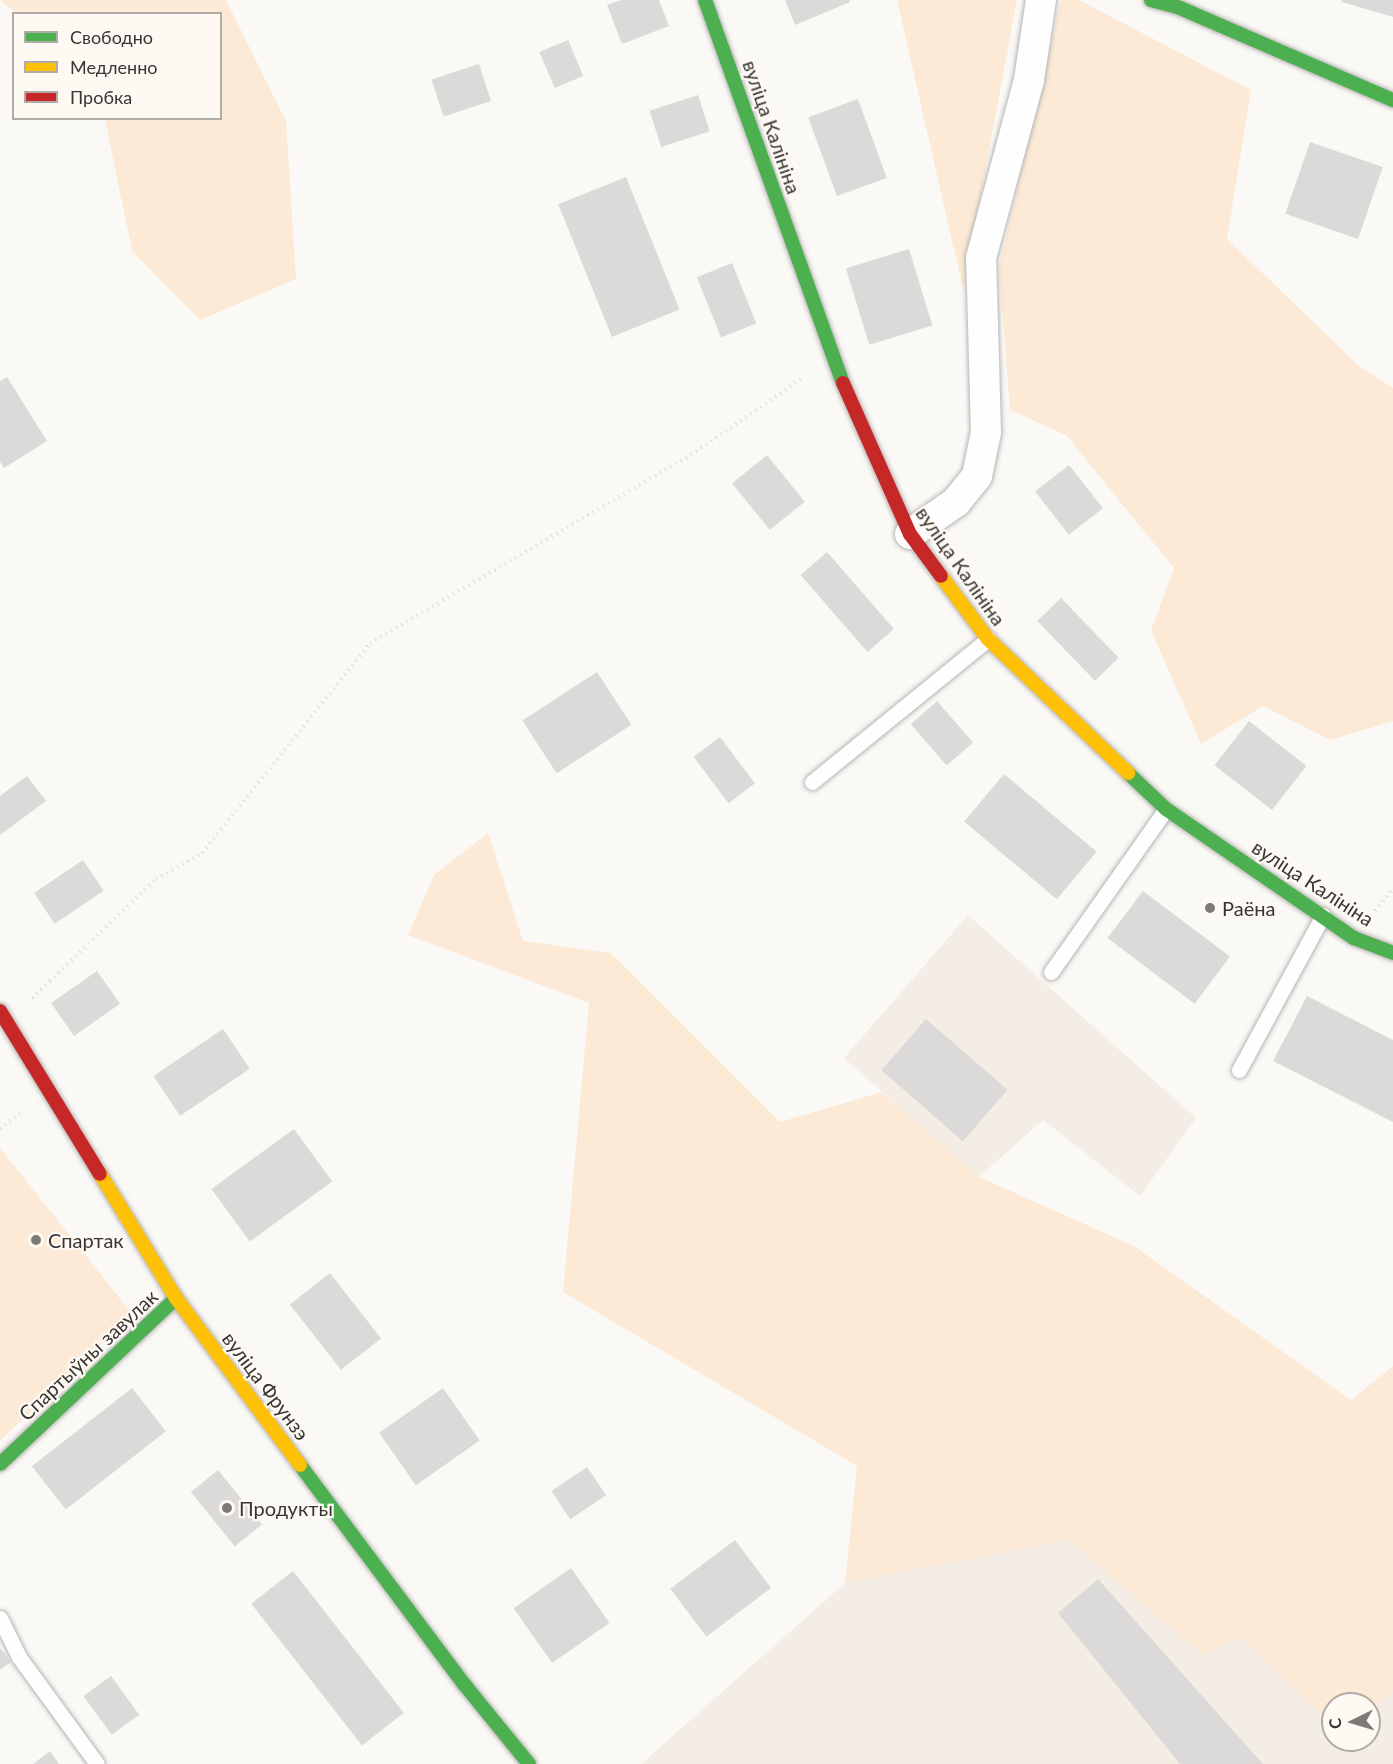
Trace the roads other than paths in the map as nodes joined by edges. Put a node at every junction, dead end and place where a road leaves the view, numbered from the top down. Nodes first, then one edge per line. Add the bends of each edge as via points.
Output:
1 (705, 0) edge
2 (1041, 0) edge
3 (1151, 0) edge
4 (1393, 100) edge
5 (910, 534) junction
6 (988, 639) junction
7 (812, 782) dead end
8 (1166, 808) junction
9 (1323, 915) junction
10 (1393, 953) edge
11 (1051, 972) dead end
12 (3, 1016) edge
13 (1239, 1070) dead end
14 (176, 1298) junction
15 (0, 1464) edge
16 (0, 1618) edge
17 (97, 1764) edge
18 (529, 1764) edge

1 - 5 street, вуліца Калініна via 832,358
2 - 5 street via 1029,80 981,258 986,432 977,476 957,502
3 - 4 street via 1180,8
5 - 6 street, вуліца Калініна
6 - 7 lane
6 - 8 street, вуліца Калініна
8 - 9 street, вуліца Калініна
8 - 11 lane
9 - 10 street, вуліца Калініна via 1354,938
9 - 13 lane
12 - 14 street, вуліца Фрунзэ
14 - 15 street, Спартыўны завулак
14 - 18 street, вуліца Фрунзэ via 464,1684
16 - 17 lane via 19,1657

